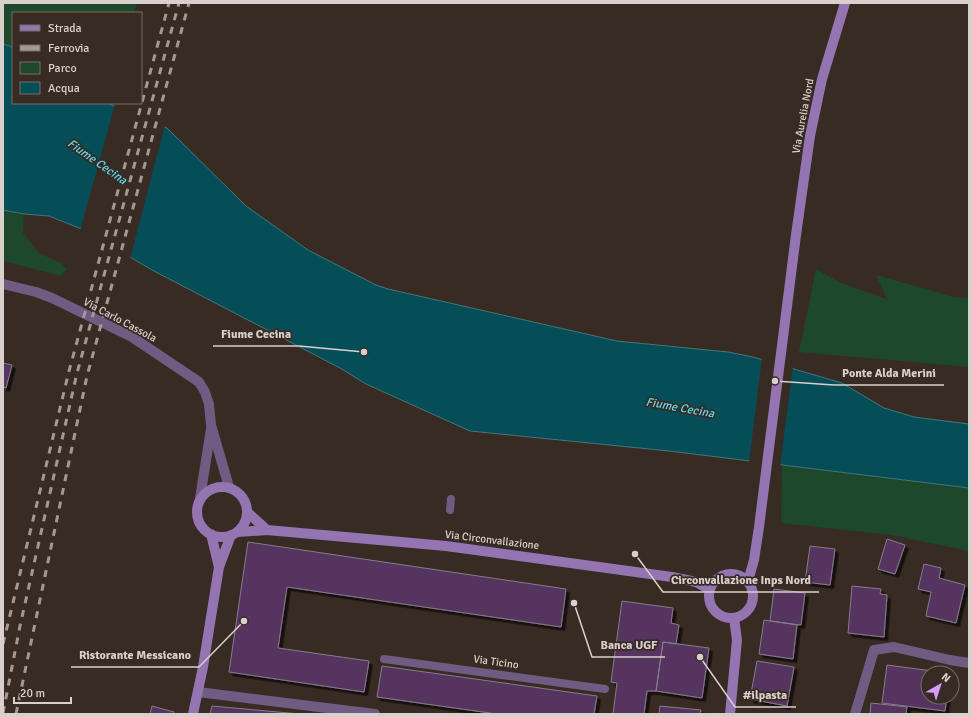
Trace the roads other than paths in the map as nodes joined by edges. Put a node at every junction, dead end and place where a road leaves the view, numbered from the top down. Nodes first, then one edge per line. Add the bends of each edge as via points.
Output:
1 (845, 3) edge
2 (3, 284) edge
3 (211, 425) junction
4 (229, 487) junction
5 (200, 498) junction
6 (451, 499) dead end
7 (450, 510) dead end
8 (247, 512) junction
9 (267, 530) junction
10 (211, 534) junction
11 (234, 534) junction
12 (219, 567) junction
13 (748, 581) junction
14 (710, 590) junction
15 (734, 618) junction
16 (384, 659) dead end
17 (969, 663) edge
18 (604, 689) dead end
19 (198, 692) junction
20 (193, 714) edge
21 (375, 714) edge
22 (730, 714) edge
23 (855, 714) edge

1 - 13 street, Via Aurelia Nord via 822,79 810,136 759,527
2 - 3 street, Via Carlo Cassola via 52,298 132,337 199,382 209,404
3 - 4 street, Via Carlo Cassola
3 - 5 street, Via Carlo Cassola
4 - 5 street via 213,488
4 - 8 street via 242,496
5 - 10 street via 197,506 199,522
6 - 7 lane
8 - 9 street
8 - 11 street via 242,526
9 - 11 street, Via Circonvallazione
9 - 14 street, Via Circonvallazione via 493,552 672,577 696,582
10 - 11 street via 225,537
10 - 12 street
11 - 12 street
12 - 19 street
13 - 14 street via 736,574 723,575
13 - 15 street via 752,586 753,600 747,612
14 - 15 street via 709,597 715,610 727,618
15 - 22 street via 737,640
16 - 18 lane, Via Ticino
17 - 23 street via 894,648 874,650
19 - 20 street
19 - 21 street

